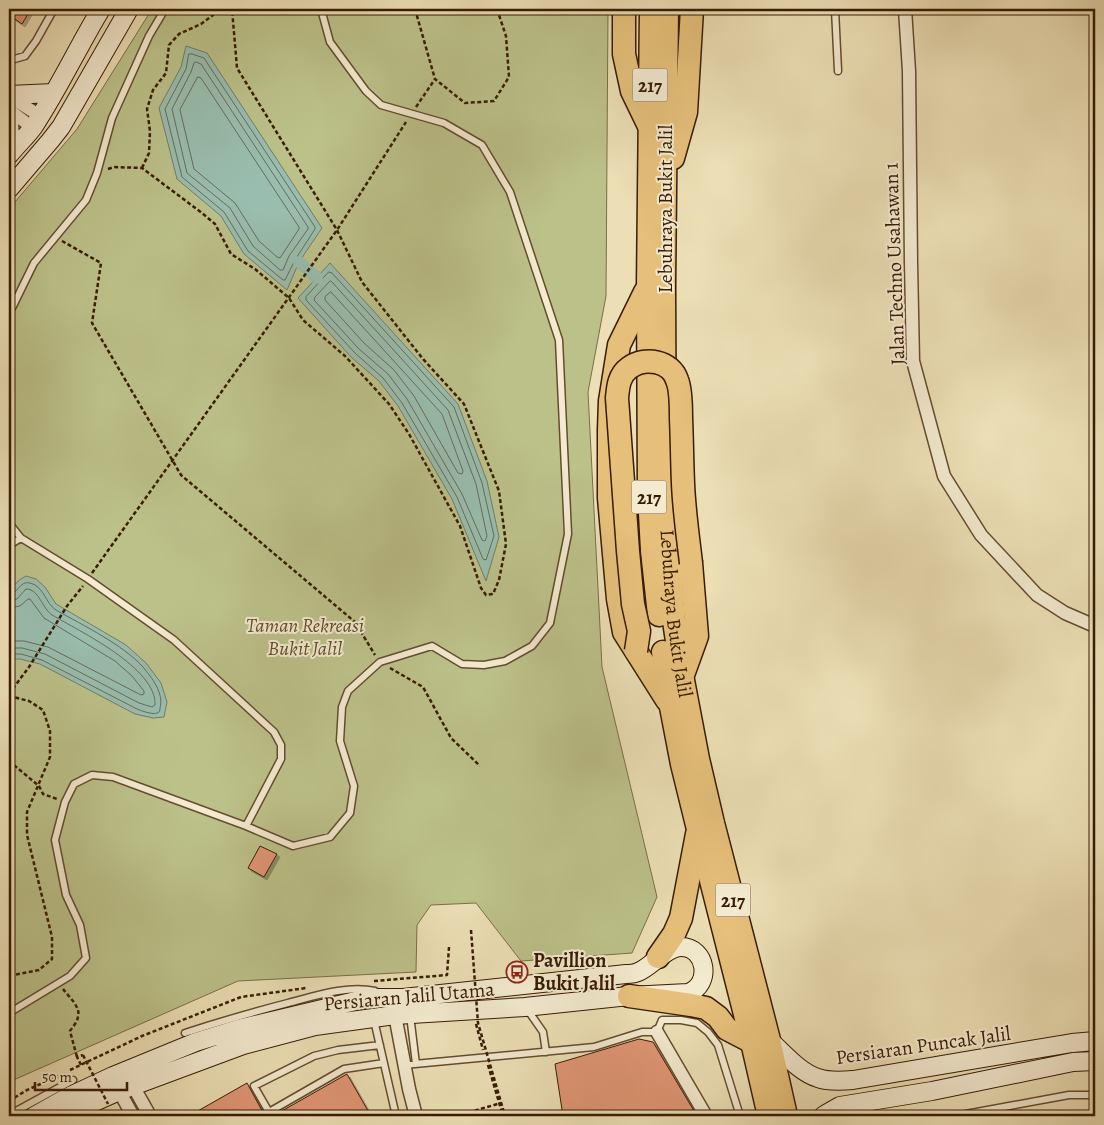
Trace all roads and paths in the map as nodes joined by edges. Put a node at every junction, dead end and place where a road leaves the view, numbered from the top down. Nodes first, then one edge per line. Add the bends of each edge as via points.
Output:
1 (54, 9) edge
2 (102, 9) edge
3 (129, 9) edge
4 (165, 9) edge
5 (215, 9) edge
6 (232, 9) edge
7 (320, 9) edge
8 (415, 9) edge
9 (497, 9) edge
10 (624, 9) edge
11 (651, 9) edge
12 (667, 9) edge
13 (692, 9) edge
14 (836, 9) edge
15 (905, 9) edge
16 (9, 58) edge
17 (838, 71) dead end
18 (435, 79) junction
19 (54, 93) junction
20 (9, 95) edge
21 (71, 109) junction
22 (9, 110) edge
23 (411, 113) junction
24 (9, 121) edge
25 (39, 123) junction
26 (650, 127) junction
27 (10, 154) edge
28 (37, 157) junction
29 (142, 168) junction
30 (97, 173) junction
31 (665, 188) junction
32 (9, 189) edge
33 (338, 230) junction
34 (56, 237) junction
35 (648, 286) junction
36 (289, 298) junction
37 (9, 313) edge
38 (173, 461) junction
39 (9, 523) edge
40 (21, 538) junction
41 (9, 545) edge
42 (88, 579) junction
43 (1095, 626) edge
44 (636, 651) junction
45 (380, 662) junction
46 (682, 675) junction
47 (9, 695) edge
48 (671, 707) junction
49 (9, 761) edge
50 (480, 766) dead end
51 (39, 786) junction
52 (65, 802) junction
53 (246, 826) junction
54 (698, 829) junction
55 (471, 930) dead end
56 (658, 957) junction
57 (9, 976) edge
58 (58, 983) junction
59 (629, 996) junction
60 (403, 998) junction
61 (525, 1007) junction
62 (9, 1013) edge
63 (402, 1015) junction
64 (374, 1018) junction
65 (475, 1023) dead end
66 (657, 1032) junction
67 (185, 1033) dead end
68 (761, 1041) junction
69 (1095, 1042) edge
70 (380, 1045) junction
71 (546, 1052) junction
72 (77, 1057) junction
73 (486, 1058) junction
74 (1095, 1061) edge
75 (384, 1063) junction
76 (410, 1064) junction
77 (81, 1065) dead end
78 (73, 1080) dead end
79 (126, 1087) junction
80 (1095, 1095) edge
81 (501, 1103) junction
82 (9, 1115) edge
83 (34, 1116) edge
84 (64, 1116) edge
85 (133, 1116) edge
86 (150, 1116) edge
87 (396, 1116) edge
88 (416, 1116) edge
89 (456, 1116) edge
90 (504, 1116) edge
91 (706, 1116) edge
92 (740, 1116) edge
93 (769, 1116) edge
94 (786, 1116) edge
95 (823, 1116) edge
96 (955, 1116) edge

1 - 16 lane via 25,56
2 - 19 street
3 - 21 street
4 - 30 lane via 149,36 112,118
5 - 29 path via 213,15 179,34 170,45 166,72 153,90 148,109 149,153
6 - 33 path via 237,68
7 - 23 lane via 330,42 366,91 381,105
8 - 18 path
9 - 18 path via 506,36 509,78 494,101 465,103
10 - 26 highway via 624,54 632,91
11 - 26 highway, Lebuhraya Bukit Jalil / 217
12 - 31 highway, Lebuhraya Bukit Jalil / 217
13 - 31 highway via 686,112
14 - 17 lane
15 - 43 street, Jalan Techno Usahawan 1 via 909,71 913,361 944,476 981,535 1037,595 1065,613
18 - 23 path
19 - 20 street
19 - 25 street
20 - 25 street
21 - 25 street via 54,121
21 - 28 street
22 - 25 street
23 - 33 path
23 - 45 lane via 444,123 482,145 510,192 559,340 568,534 550,624 532,646 505,661 484,665 462,664 432,646
24 - 27 street
25 - 27 street
25 - 28 street via 46,130
26 - 35 highway, Lebuhraya Bukit Jalil / 217
28 - 32 street
29 - 30 path via 114,167
29 - 36 path via 215,224 231,254 255,269
30 - 34 lane via 86,200
31 - 46 highway, Lebuhraya Bukit Jalil / 217 via 665,496 674,621
33 - 36 path
33 - 36 path via 362,282 464,404 500,491 506,544 493,594 486,595 481,588 460,526 389,404 345,356 303,320
34 - 37 lane via 34,263
34 - 38 path via 101,263 92,323
35 - 44 highway via 619,345 609,430 610,498 618,599 624,632
35 - 48 highway, Lebuhraya Bukit Jalil / 217 via 650,523
36 - 38 path
38 - 42 path
38 - 45 path via 181,475 355,622
39 - 40 lane
40 - 41 lane
40 - 42 lane
42 - 47 path
42 - 53 lane via 174,640 274,732 281,745 281,759
44 - 46 highway, bridge via 639,631 633,604 616,398 622,375 640,362 651,362 671,368 678,380 681,405 683,486 697,636
44 - 48 highway
45 - 50 path via 423,687 451,738
45 - 53 lane via 348,691 342,707 340,740 354,786 350,813 330,837 293,846
46 - 68 highway, Lebuhraya Bukit Jalil / 217
47 - 51 path via 29,701 43,710 50,731 50,756
48 - 54 highway, Lebuhraya Bukit Jalil / 217
49 - 51 path
51 - 52 path via 43,794
51 - 57 path via 27,812 27,835 52,937 52,959 39,970
52 - 53 lane via 74,784 92,775 113,777
52 - 58 lane via 55,840 66,895 80,924 86,958 70,976
54 - 56 highway via 681,918
54 - 68 highway, Lebuhraya Bukit Jalil / 217
55 - 81 path, bridge via 478,1023
56 - 59 street, Persiaran Jalil Utama via 678,947 695,951 704,968 700,986 688,993
56 - 60 street, Persiaran Jalil Utama via 638,972 626,974
58 - 62 lane
58 - 72 path via 79,1011 70,1032
59 - 61 street, Persiaran Jalil Utama
59 - 68 highway via 706,1008 727,1029
60 - 67 lane via 364,989 327,993
60 - 79 street, Persiaran Jalil Utama via 364,999 196,1042
61 - 63 street, Persiaran Jalil Utama
61 - 71 lane via 543,1032
63 - 64 street, Persiaran Jalil Utama
63 - 76 street
64 - 70 lane
64 - 79 street, Persiaran Jalil Utama via 315,1026 243,1044
65 - 73 path
66 - 71 lane via 642,1032 594,1047
66 - 91 street
66 - 92 lane via 662,1020 681,1020 698,1023 708,1032 718,1045
68 - 69 street, Persiaran Puncak Jalil via 805,1071 836,1082 1072,1043
68 - 93 highway, Lebuhraya Bukit Jalil / 217
68 - 94 highway, Lebuhraya Bukit Jalil / 217
70 - 75 lane
70 - 75 lane via 314,1056 254,1086 269,1112 344,1069
71 - 73 lane
72 - 77 path
72 - 79 path, bridge via 84,1054
73 - 76 lane
73 - 90 path
74 - 95 street, Persiaran Puncak Jalil via 1073,1062 840,1106
75 - 87 lane
76 - 88 street
78 - 82 lane
79 - 83 street, Persiaran Jalil Utama via 66,1098
79 - 84 street, Persiaran Jalil Utama
79 - 85 street
79 - 86 street
80 - 96 lane via 1069,1094
81 - 89 path, bridge
81 - 90 path, bridge

